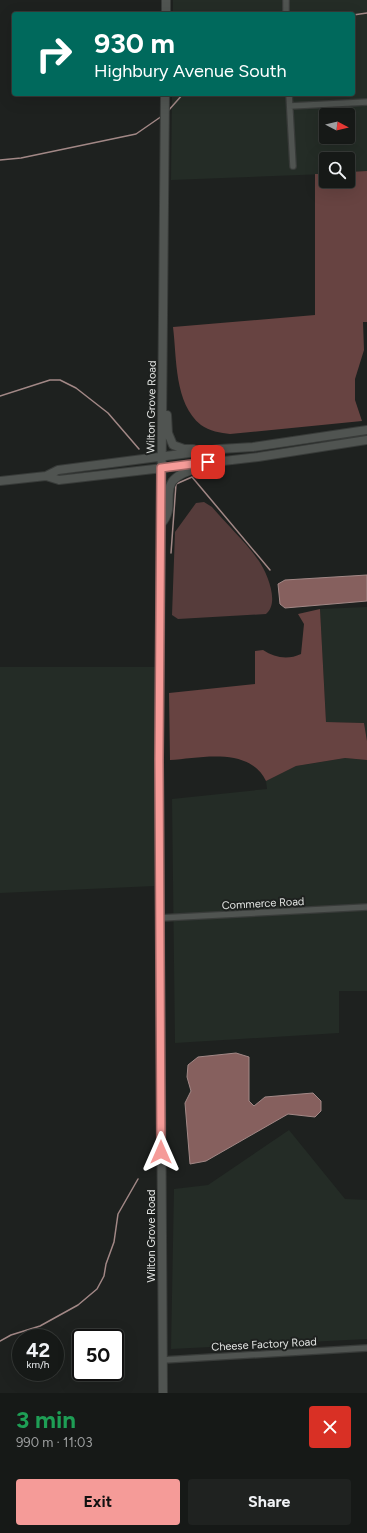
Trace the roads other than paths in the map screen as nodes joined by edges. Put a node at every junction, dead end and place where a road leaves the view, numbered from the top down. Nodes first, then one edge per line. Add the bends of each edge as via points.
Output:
1 (166, 0) edge
2 (286, 0) edge
3 (166, 12) edge
4 (286, 12) edge
5 (165, 96) edge
6 (289, 96) edge
7 (367, 102) edge
8 (290, 106) junction
9 (293, 166) dead end
10 (163, 362) junction
11 (367, 430) edge
12 (367, 440) edge
13 (220, 449) junction
14 (161, 457) junction
15 (222, 461) junction
16 (161, 468) junction
17 (46, 476) junction
18 (0, 481) edge
19 (161, 525) junction
20 (367, 907) edge
21 (160, 918) junction
22 (367, 1348) edge
23 (163, 1360) junction
24 (163, 1393) edge

1 - 3 main road
2 - 4 street
5 - 10 main road, Wilton Grove Road
6 - 8 street
7 - 8 street
8 - 9 street
10 - 13 main road via 168,434 173,445 184,449
10 - 14 main road, Wilton Grove Road
11 - 13 main road via 260,446
12 - 15 main road
13 - 14 main road
14 - 16 main road, Wilton Grove Road
14 - 17 main road via 58,470
15 - 16 main road
15 - 19 main road via 176,477 169,490 167,513
16 - 17 main road via 59,480
16 - 19 main road, Wilton Grove Road
17 - 18 main road
19 - 21 main road, Wilton Grove Road
20 - 21 street, Commerce Road
21 - 23 main road, Wilton Grove Road
22 - 23 street, Cheese Factory Road
23 - 24 main road, Wilton Grove Road

